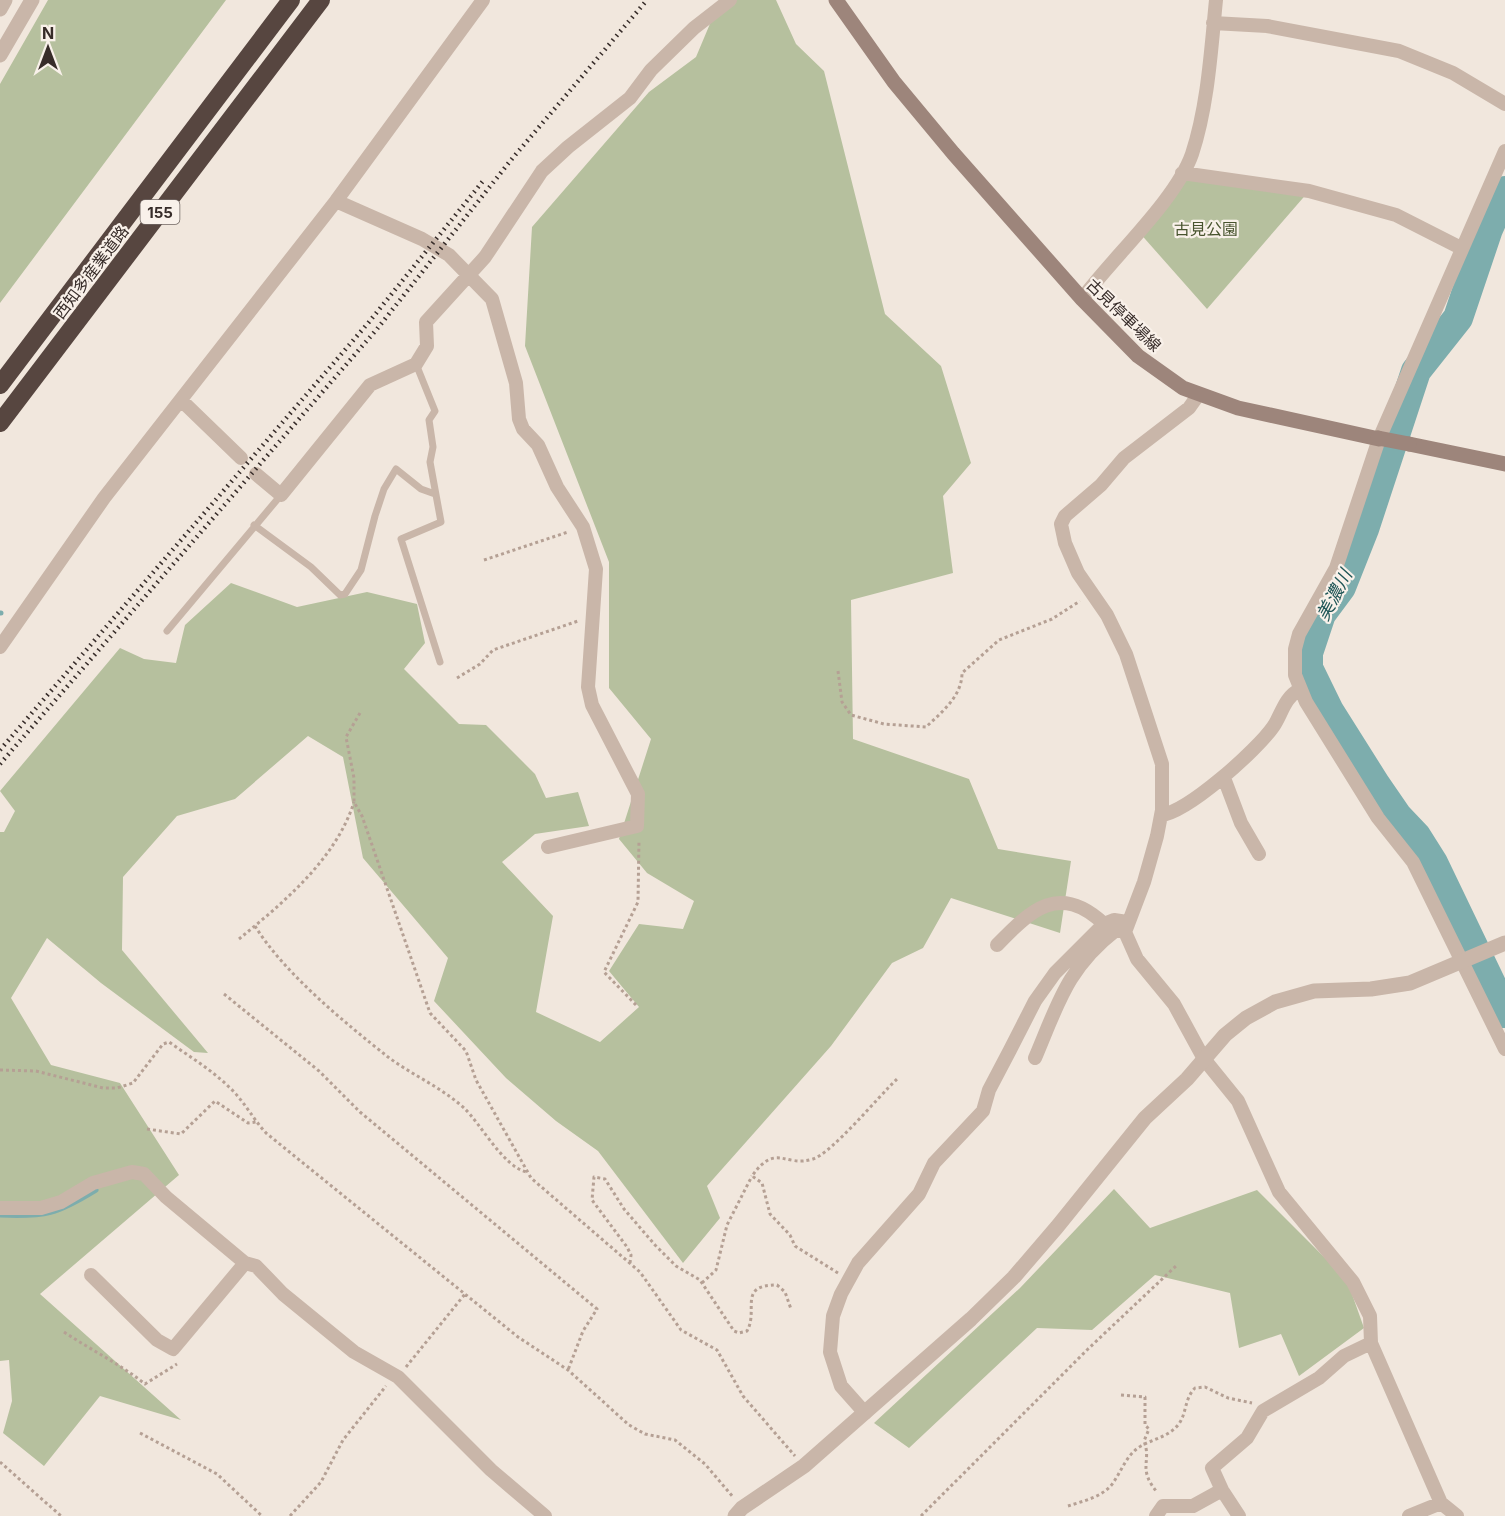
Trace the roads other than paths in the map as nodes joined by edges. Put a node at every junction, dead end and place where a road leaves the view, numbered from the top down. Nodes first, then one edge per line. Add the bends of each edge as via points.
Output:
1 (5, 0) edge
2 (32, 0) edge
3 (291, 0) edge
4 (321, 0) edge
5 (483, 0) edge
6 (730, 0) edge
7 (836, 0) edge
8 (1216, 0) edge
9 (0, 9) edge
10 (1214, 23) junction
11 (0, 55) edge
12 (1505, 104) edge
13 (1505, 151) edge
14 (1182, 173) junction
15 (336, 201) junction
16 (1461, 248) junction
17 (469, 277) junction
18 (1082, 299) junction
19 (416, 364) junction
20 (0, 386) edge
21 (1199, 394) junction
22 (181, 400) junction
23 (0, 423) edge
24 (1378, 439) junction
25 (241, 458) dead end
26 (1505, 464) edge
27 (256, 474) dead end
28 (435, 494) junction
29 (281, 495) junction
30 (254, 525) junction
31 (167, 631) dead end
32 (0, 647) edge
33 (440, 662) dead end
34 (1299, 690) junction
35 (1224, 778) junction
36 (1161, 814) junction
37 (549, 847) dead end
38 (1259, 854) dead end
39 (1104, 924) junction
40 (1126, 927) junction
41 (1505, 943) edge
42 (998, 945) dead end
43 (1463, 962) junction
44 (1505, 1049) edge
45 (1035, 1058) dead end
46 (1204, 1059) junction
47 (0, 1208) edge
48 (244, 1263) junction
49 (91, 1275) dead end
50 (1371, 1343) junction
51 (865, 1413) junction
52 (1222, 1490) junction
53 (1441, 1503) junction
54 (738, 1512) edge
55 (1410, 1515) edge
56 (545, 1516) edge
57 (1156, 1516) edge
58 (1239, 1516) edge
59 (1395, 1516) edge
60 (1457, 1516) edge

1 - 9 street
2 - 11 street
3 - 20 highway, 西知多産業道路 / 155
4 - 23 highway, 西知多産業道路 / 155
5 - 15 street
6 - 17 street via 651,70 630,98 542,171
7 - 18 main road, 古見停車場線 via 902,91
8 - 10 street
10 - 12 street via 1267,26 1398,51 1453,73
10 - 14 street via 1203,107 1192,155
13 - 16 street
14 - 16 street via 1309,190 1396,215
14 - 18 street via 1156,211
15 - 17 street via 422,239 449,255
15 - 22 street
16 - 24 street
17 - 19 street via 426,322 427,346
17 - 37 street via 492,299 516,382 516,404 523,429 538,445 557,487 583,527 596,569 588,687 592,705 638,794 637,826
18 - 21 main road, 古見停車場線 via 1138,356 1183,388
19 - 28 lane via 435,411 429,420
19 - 29 street via 370,384
21 - 24 main road, 古見停車場線 via 1238,408
21 - 36 street via 1189,408 1124,458 1061,524 1078,573 1107,615 1126,654 1162,764
22 - 25 street
22 - 32 street via 104,498
24 - 26 main road, 古見停車場線, bridge
24 - 34 street via 1336,568 1299,634 1294,663
27 - 29 street
28 - 30 lane via 421,489 396,469 378,507 361,570 345,594 340,595 311,567
28 - 33 lane via 441,522 401,539
29 - 30 lane
30 - 31 lane
34 - 35 street via 1288,698 1265,737
34 - 43 street via 1378,818 1413,862
35 - 36 street via 1176,810
35 - 38 street via 1241,823
36 - 40 street via 1144,882
39 - 40 street via 1114,920
39 - 42 street via 1073,905 1043,905 1025,916
39 - 51 street via 1055,973 1035,1001 989,1090 983,1111 941,1155 910,1206 873,1244 849,1280 833,1316 830,1353 841,1386
40 - 45 street via 1116,930 1081,960
40 - 46 street via 1137,959 1174,1004
41 - 43 street
43 - 44 street
43 - 46 street via 1410,983 1314,991 1275,1002 1246,1018
46 - 50 street via 1238,1101 1279,1192 1353,1282 1370,1316
46 - 51 street via 1145,1118 1014,1276
47 - 48 street via 41,1208 61,1203 93,1183 132,1172 144,1174
48 - 49 street via 173,1349 157,1340
48 - 56 street via 255,1266 354,1352 397,1376 491,1470
50 - 52 street via 1344,1356 1319,1378 1266,1410 1247,1438 1212,1468
50 - 53 street
51 - 54 street via 804,1466
52 - 57 street via 1193,1506 1166,1506
52 - 58 street
53 - 55 street
53 - 60 street
55 - 59 street

